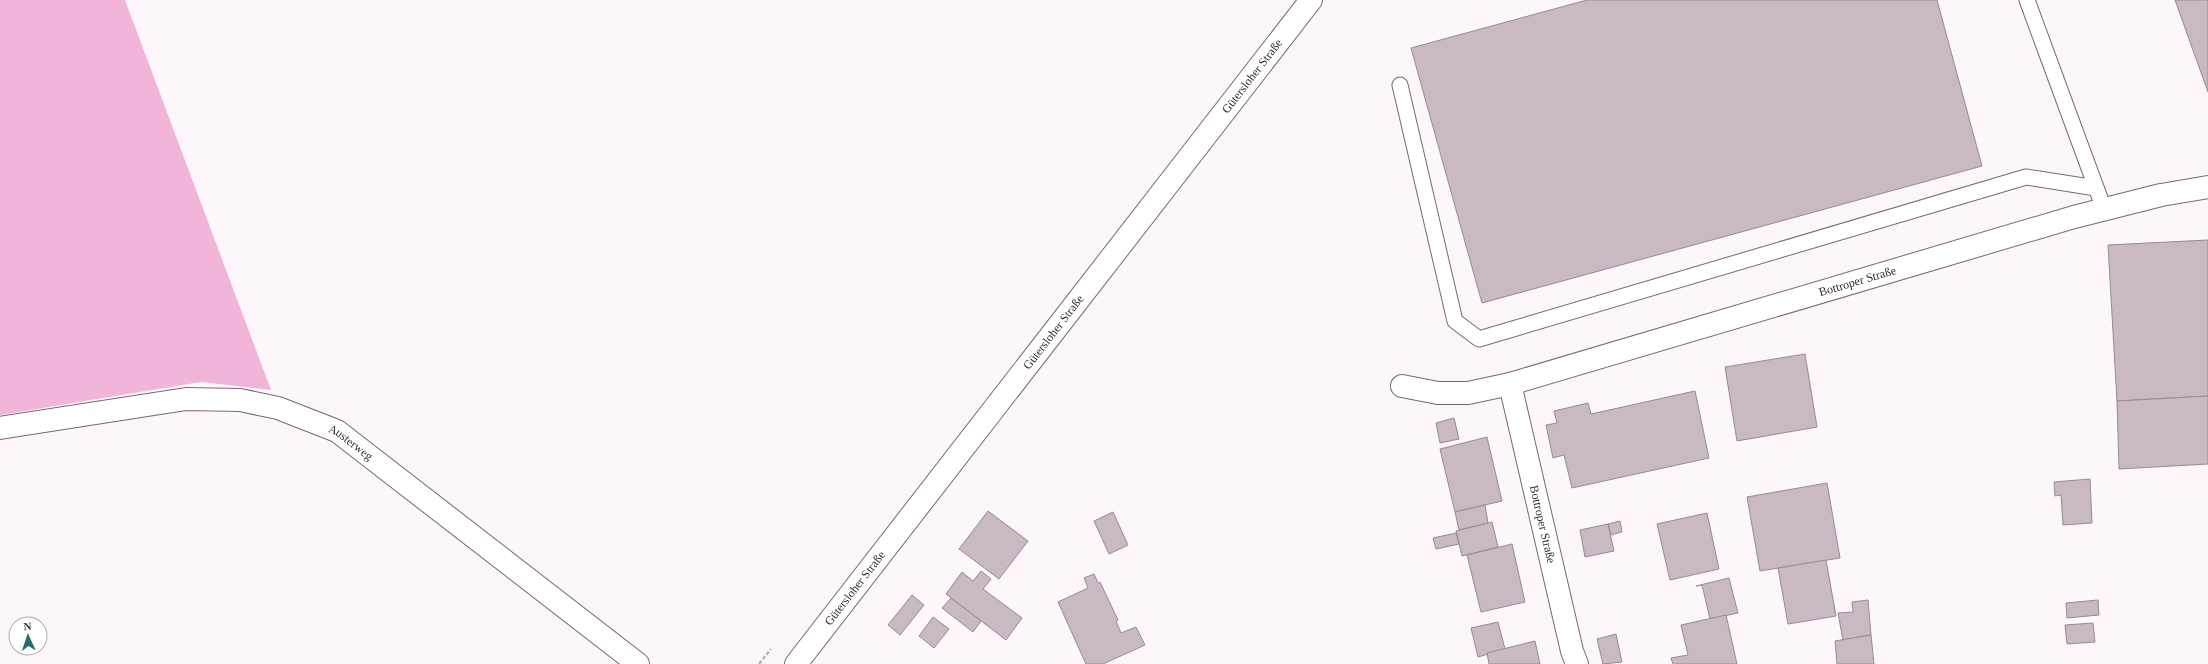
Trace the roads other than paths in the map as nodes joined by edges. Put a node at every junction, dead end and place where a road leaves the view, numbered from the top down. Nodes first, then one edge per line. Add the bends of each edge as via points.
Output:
1 (1312, 0) edge
2 (2027, 0) edge
3 (1400, 85) dead end
4 (2208, 187) edge
5 (2096, 188) junction
6 (2104, 209) junction
7 (1510, 384) junction
8 (1402, 386) dead end
9 (0, 428) edge
10 (638, 664) edge
11 (796, 664) edge
12 (1577, 664) edge

1 - 11 street, Gütersloher Straße
2 - 5 lane
3 - 5 lane via 1455,320 1478,339 2026,177
4 - 6 street, Bottroper Straße via 2160,195
5 - 6 lane
6 - 7 street, Bottroper Straße
7 - 8 street, Bottroper Straße via 1468,393 1438,393
7 - 12 street, Bottroper Straße via 1572,652
9 - 10 street, Austerweg via 186,398 240,400 278,408 337,431

